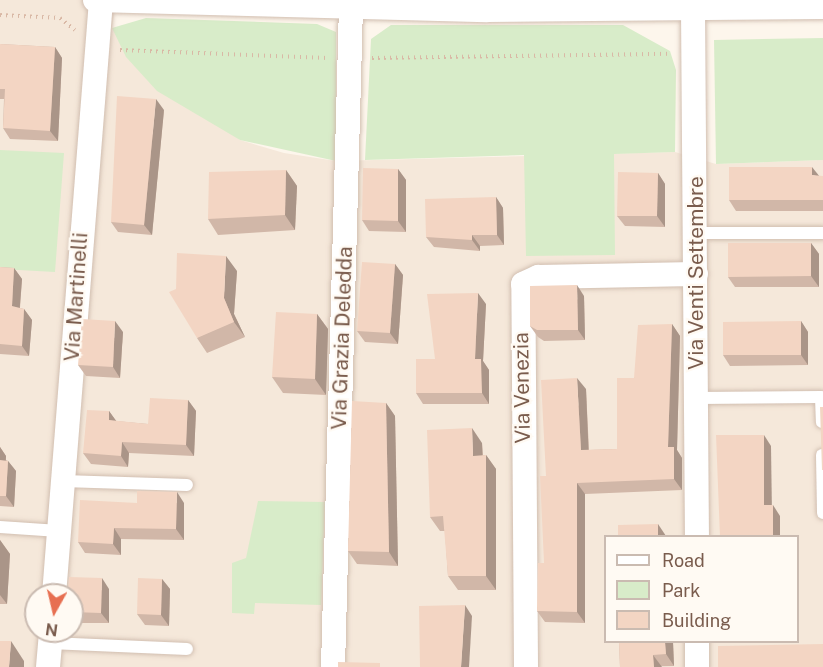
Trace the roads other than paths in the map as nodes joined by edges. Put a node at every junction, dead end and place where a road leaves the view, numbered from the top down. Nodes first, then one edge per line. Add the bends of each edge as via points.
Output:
1 (95, 0) edge
2 (101, 0) edge
3 (488, 5) edge
4 (823, 7) edge
5 (351, 8) junction
6 (693, 9) junction
7 (697, 233) junction
8 (823, 233) edge
9 (696, 274) junction
10 (697, 398) junction
11 (822, 437) edge
12 (63, 481) junction
13 (188, 485) dead end
14 (823, 513) edge
15 (0, 527) edge
16 (59, 531) junction
17 (697, 535) edge
18 (55, 583) edge
19 (84, 640) edge
20 (50, 643) edge
21 (697, 643) edge
22 (187, 649) dead end
23 (48, 667) edge
24 (333, 667) edge
25 (526, 667) edge
26 (697, 667) edge

1 - 2 street
2 - 5 street
2 - 12 street, Via Martinelli
3 - 5 street
3 - 6 street
4 - 6 street
5 - 24 street, Via Grazia Deledda
6 - 7 street, Via Venti Settembre
7 - 8 lane
7 - 9 street, Via Venti Settembre
9 - 10 street, Via Venti Settembre
9 - 25 street, Via Venezia via 538,277 523,284
10 - 11 lane via 821,397
10 - 17 street, Via Venti Settembre
11 - 14 lane
12 - 13 lane
12 - 16 street, Via Martinelli
15 - 16 lane
16 - 18 street, Via Martinelli
19 - 22 lane
20 - 23 street
21 - 26 street

